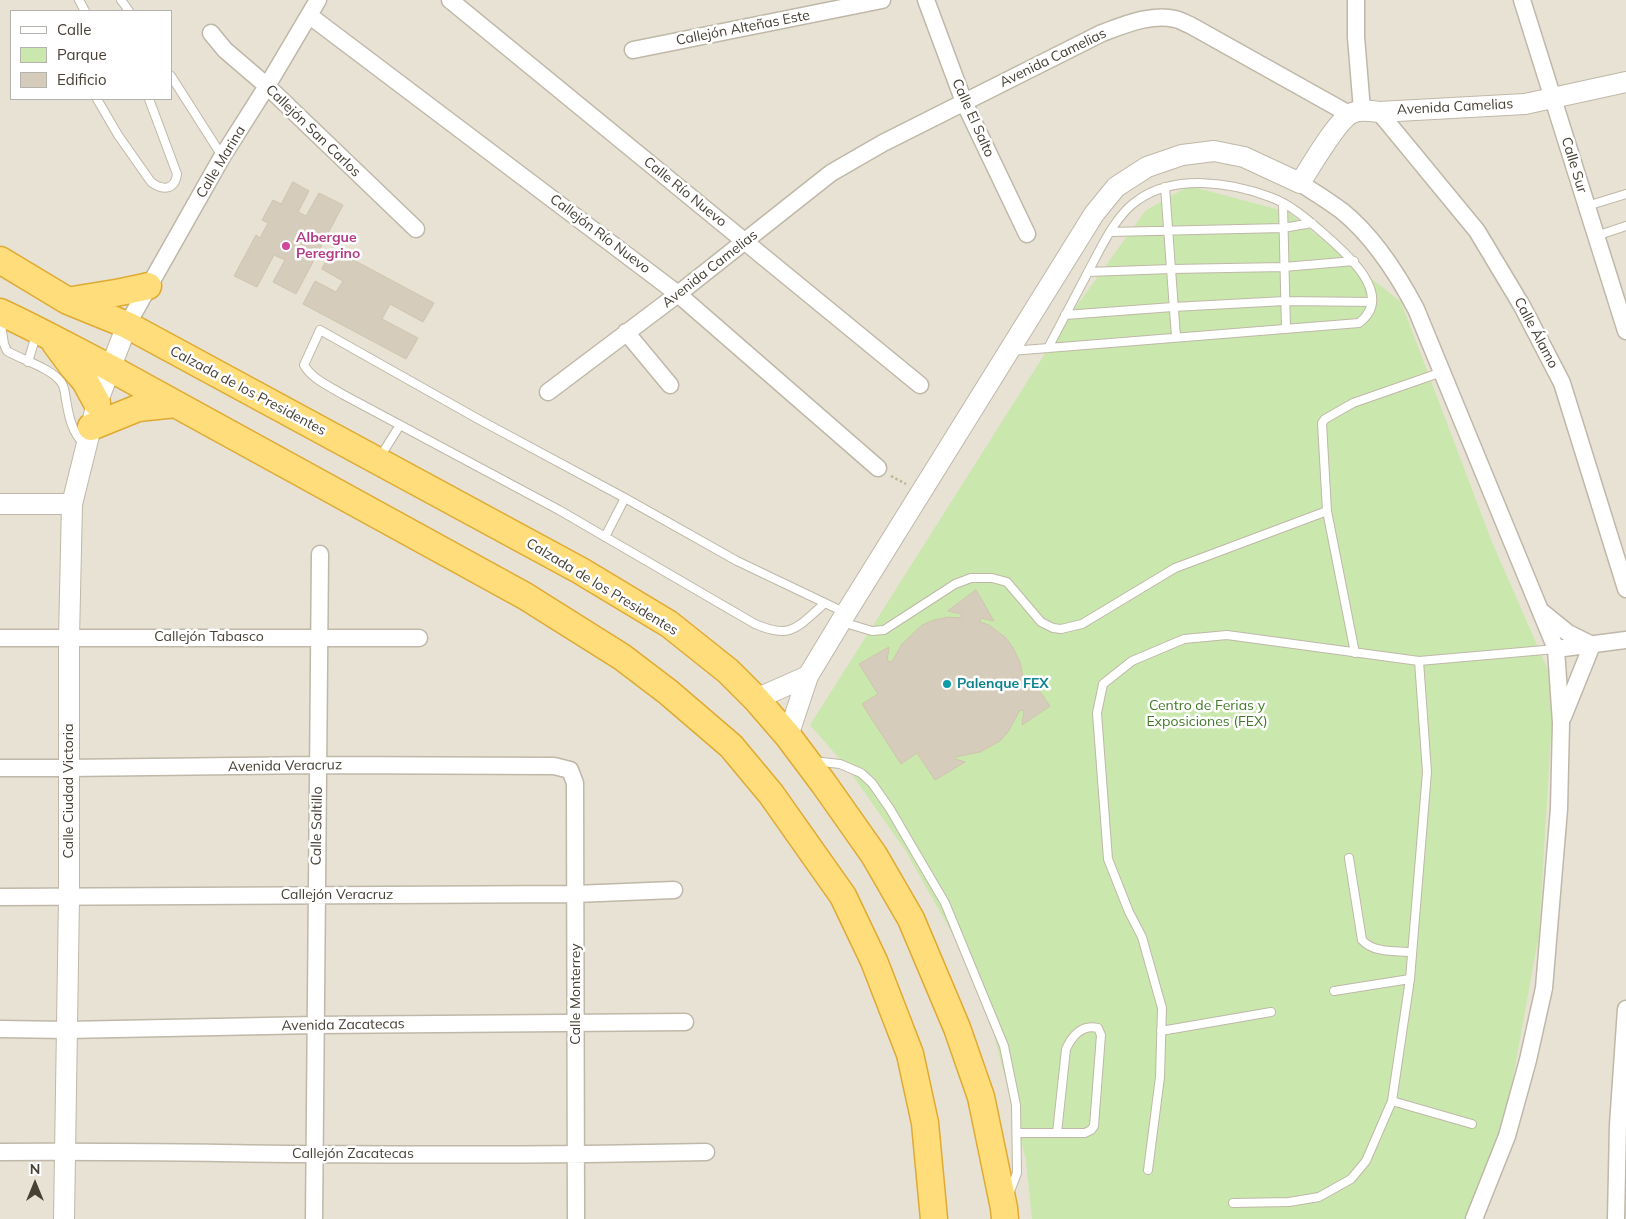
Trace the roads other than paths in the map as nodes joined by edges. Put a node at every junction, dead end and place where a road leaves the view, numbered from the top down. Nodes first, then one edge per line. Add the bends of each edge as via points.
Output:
1 (318, 0) edge
2 (450, 0) edge
3 (882, 0) edge
4 (926, 0) edge
5 (1356, 0) edge
6 (1522, 0) edge
7 (310, 16) junction
8 (211, 33) dead end
9 (633, 50) dead end
10 (172, 78) edge
11 (1626, 82) edge
12 (267, 86) junction
13 (1553, 98) junction
14 (98, 100) edge
15 (149, 100) edge
16 (964, 102) junction
17 (1364, 112) junction
18 (222, 157) junction
19 (1300, 183) junction
20 (1165, 187) junction
21 (1626, 194) edge
22 (1283, 204) junction
23 (1587, 206) junction
24 (1312, 223) junction
25 (1626, 226) edge
26 (1283, 228) junction
27 (416, 229) dead end
28 (1168, 230) junction
29 (1110, 232) junction
30 (1027, 234) dead end
31 (1596, 236) junction
32 (745, 241) junction
33 (0, 260) edge
34 (1354, 261) junction
35 (1284, 267) junction
36 (1171, 269) junction
37 (1088, 272) junction
38 (148, 286) junction
39 (678, 294) junction
40 (68, 301) junction
41 (1285, 301) junction
42 (1372, 302) junction
43 (1173, 306) junction
44 (0, 312) edge
45 (1065, 315) junction
46 (0, 316) edge
47 (127, 325) junction
48 (1286, 329) junction
49 (1626, 331) edge
50 (626, 332) junction
51 (45, 334) junction
52 (1176, 337) junction
53 (1048, 348) junction
54 (1008, 351) junction
55 (28, 362) junction
56 (110, 368) junction
57 (1442, 372) junction
58 (670, 385) dead end
59 (920, 385) dead end
60 (548, 392) dead end
61 (176, 404) junction
62 (91, 425) junction
63 (400, 425) junction
64 (378, 461) junction
65 (878, 468) road end
66 (625, 498) junction
67 (0, 504) edge
68 (72, 504) junction
69 (1327, 511) junction
70 (605, 537) junction
71 (320, 554) dead end
72 (1626, 588) edge
73 (824, 604) junction
74 (1540, 611) junction
75 (843, 617) junction
76 (319, 637) junction
77 (0, 638) edge
78 (69, 638) junction
79 (419, 638) dead end
80 (1626, 640) edge
81 (1592, 644) junction
82 (1556, 649) junction
83 (1355, 653) junction
84 (1419, 662) junction
85 (808, 676) junction
86 (756, 699) junction
87 (1561, 723) junction
88 (788, 736) junction
89 (806, 761) junction
90 (318, 765) junction
91 (0, 768) edge
92 (69, 768) junction
93 (570, 770) joint
94 (1349, 858) dead end
95 (674, 890) dead end
96 (575, 894) junction
97 (317, 895) junction
98 (0, 897) edge
99 (69, 897) junction
100 (1412, 952) junction
101 (1410, 979) junction
102 (1334, 991) dead end
103 (1626, 1009) edge
104 (1271, 1012) dead end
105 (685, 1022) dead end
106 (576, 1023) junction
107 (316, 1025) junction
108 (0, 1029) edge
109 (67, 1030) junction
110 (1162, 1031) junction
111 (1392, 1101) junction
112 (1472, 1124) dead end
113 (1622, 1126) edge
114 (1017, 1133) junction
115 (1057, 1133) junction
116 (65, 1151) junction
117 (0, 1152) edge
118 (706, 1152) dead end
119 (315, 1154) junction
120 (577, 1155) junction
121 (1148, 1170) dead end
122 (1232, 1202) dead end
123 (1004, 1213) edge
124 (64, 1219) edge
125 (314, 1219) edge
126 (576, 1219) edge
127 (934, 1219) edge
128 (1474, 1219) edge
129 (1616, 1219) edge

1 - 7 street, Calle Marina
2 - 32 street, Calle Río Nuevo
3 - 9 street, Callejón Alteñas Este
4 - 16 street, Calle El Salto
5 - 17 street via 1356,37
6 - 13 street, Calle Sur
7 - 12 street, Calle Marina
7 - 39 street, Callejón Río Nuevo
8 - 12 street, Callejón San Carlos via 225,50
10 - 18 lane
11 - 13 street, Avenida Camelias
12 - 18 street, Calle Marina
12 - 27 street, Callejón San Carlos
13 - 17 street, Avenida Camelias via 1525,104
13 - 23 street, Calle Sur
14 - 15 lane via 151,182 164,188 173,185 177,174
16 - 17 street, Avenida Camelias via 1102,33 1134,22 1174,18
16 - 30 street, Calle El Salto
16 - 32 street, Avenida Camelias via 883,142 831,173
17 - 19 street via 1341,122
17 - 72 street, Calle Álamo via 1477,231 1522,306 1562,383
18 - 38 street, Calle Marina
19 - 54 street via 1244,157 1214,151 1182,155 1146,167 1116,187 1094,214
19 - 57 street via 1343,212 1372,241 1398,276 1416,309
20 - 22 lane via 1200,183 1232,187 1271,197
20 - 28 lane
20 - 29 lane via 1136,201
21 - 23 lane
22 - 24 lane
22 - 26 lane
23 - 31 street, Calle Sur
24 - 26 lane
24 - 34 lane
25 - 31 lane
26 - 28 lane
26 - 35 lane
28 - 29 lane
28 - 36 lane
29 - 37 lane
31 - 49 street, Calle Sur
32 - 39 street, Avenida Camelias
32 - 59 street, Calle Río Nuevo
33 - 40 highway, Calzada de los Presidentes
34 - 35 lane
34 - 42 lane via 1365,276
35 - 36 lane
35 - 41 lane
36 - 37 lane
36 - 43 lane
37 - 45 lane
38 - 40 highway
38 - 47 street, Calle Marina
39 - 50 street, Avenida Camelias
39 - 65 street, Callejón Río Nuevo
40 - 47 highway, Calzada de los Presidentes
41 - 42 lane
41 - 43 lane
41 - 48 lane
42 - 48 lane via 1366,318 1359,324
43 - 45 lane
43 - 52 lane
44 - 51 highway
45 - 53 lane
46 - 55 lane via 7,351
47 - 56 street, Calle Ciudad Victoria
47 - 64 highway, Calzada de los Presidentes
48 - 52 lane
50 - 58 street
50 - 60 street, Avenida Camelias
51 - 55 lane via 36,335
51 - 56 highway
51 - 62 highway via 85,380
52 - 53 lane
53 - 54 lane
54 - 75 street
55 - 62 lane via 60,381 68,415 78,438
56 - 61 highway
56 - 62 street, Calle Ciudad Victoria
57 - 69 lane via 1353,404 1325,419 1321,429
57 - 74 street
61 - 62 highway via 138,408
61 - 127 highway via 525,596 622,657 731,746 771,794 843,896 874,960 910,1054 925,1123
62 - 68 street, Calle Ciudad Victoria
63 - 64 lane
63 - 66 lane via 308,372 304,365 320,330
63 - 70 lane
64 - 86 highway, Calzada de los Presidentes via 581,571 669,624 728,671
66 - 70 lane
66 - 73 lane via 737,561
67 - 68 street
68 - 78 street, Calle Ciudad Victoria
69 - 75 lane via 1175,568 1070,628 1053,628 1041,622 1007,582 992,578 971,578 955,584 884,630 872,631
69 - 83 lane
70 - 73 lane via 770,630 792,630
71 - 76 street, Calle Saltillo
73 - 75 lane
74 - 81 street via 1568,633
74 - 82 street
75 - 85 street
76 - 78 street, Callejón Tabasco
76 - 79 street, Callejón Tabasco
76 - 90 street, Calle Saltillo
77 - 78 street, Callejón Tabasco
78 - 92 street, Calle Ciudad Victoria
80 - 81 street
81 - 82 street
81 - 87 street
82 - 84 lane
82 - 87 street
83 - 84 lane
83 - 110 lane via 1227,636 1184,638 1132,661 1103,684 1097,712 1108,859 1150,962 1162,1008
84 - 100 lane via 1427,772
85 - 86 street
85 - 88 street
86 - 88 highway, Calzada de los Presidentes
87 - 128 street via 1559,809 1544,988 1507,1136
88 - 89 highway, Calzada de los Presidentes
89 - 114 lane via 840,764 861,773 872,783 940,895 1004,1046 1016,1105
89 - 123 highway, Calzada de los Presidentes via 874,855 911,920 957,1028 980,1097
90 - 92 street, Avenida Veracruz
90 - 93 street, Avenida Veracruz via 554,766
90 - 97 street, Calle Saltillo
91 - 92 street, Avenida Veracruz
92 - 99 street, Calle Ciudad Victoria
93 - 96 street, Calle Monterrey via 575,783
94 - 100 lane via 1362,940 1374,948
95 - 96 street, Callejón Veracruz
96 - 97 street, Callejón Veracruz
96 - 106 street, Calle Monterrey
97 - 99 street, Callejón Veracruz
97 - 107 street, Calle Saltillo
98 - 99 street, Callejón Veracruz
99 - 109 street, Calle Ciudad Victoria
100 - 101 lane
101 - 102 lane
101 - 111 lane
103 - 113 street
104 - 110 lane
105 - 106 street, Avenida Zacatecas
106 - 107 street, Avenida Zacatecas
106 - 120 street, Calle Monterrey
107 - 109 street, Avenida Zacatecas
107 - 119 street, Calle Saltillo
108 - 109 street, Avenida Zacatecas
109 - 116 street, Calle Ciudad Victoria
110 - 121 lane via 1160,1077
111 - 112 lane
111 - 122 lane via 1366,1160 1351,1179 1319,1197 1290,1202
113 - 129 street
114 - 115 lane
114 - 123 lane via 1017,1173
115 - 115 lane via 1066,1049 1071,1039 1084,1028 1098,1028 1101,1035 1094,1126 1085,1133
116 - 117 street, Callejón Zacatecas
116 - 119 street, Callejón Zacatecas
116 - 124 street, Calle Ciudad Victoria
118 - 120 street, Callejón Zacatecas
119 - 120 street, Callejón Zacatecas
119 - 125 street, Calle Saltillo
120 - 126 street, Calle Monterrey

